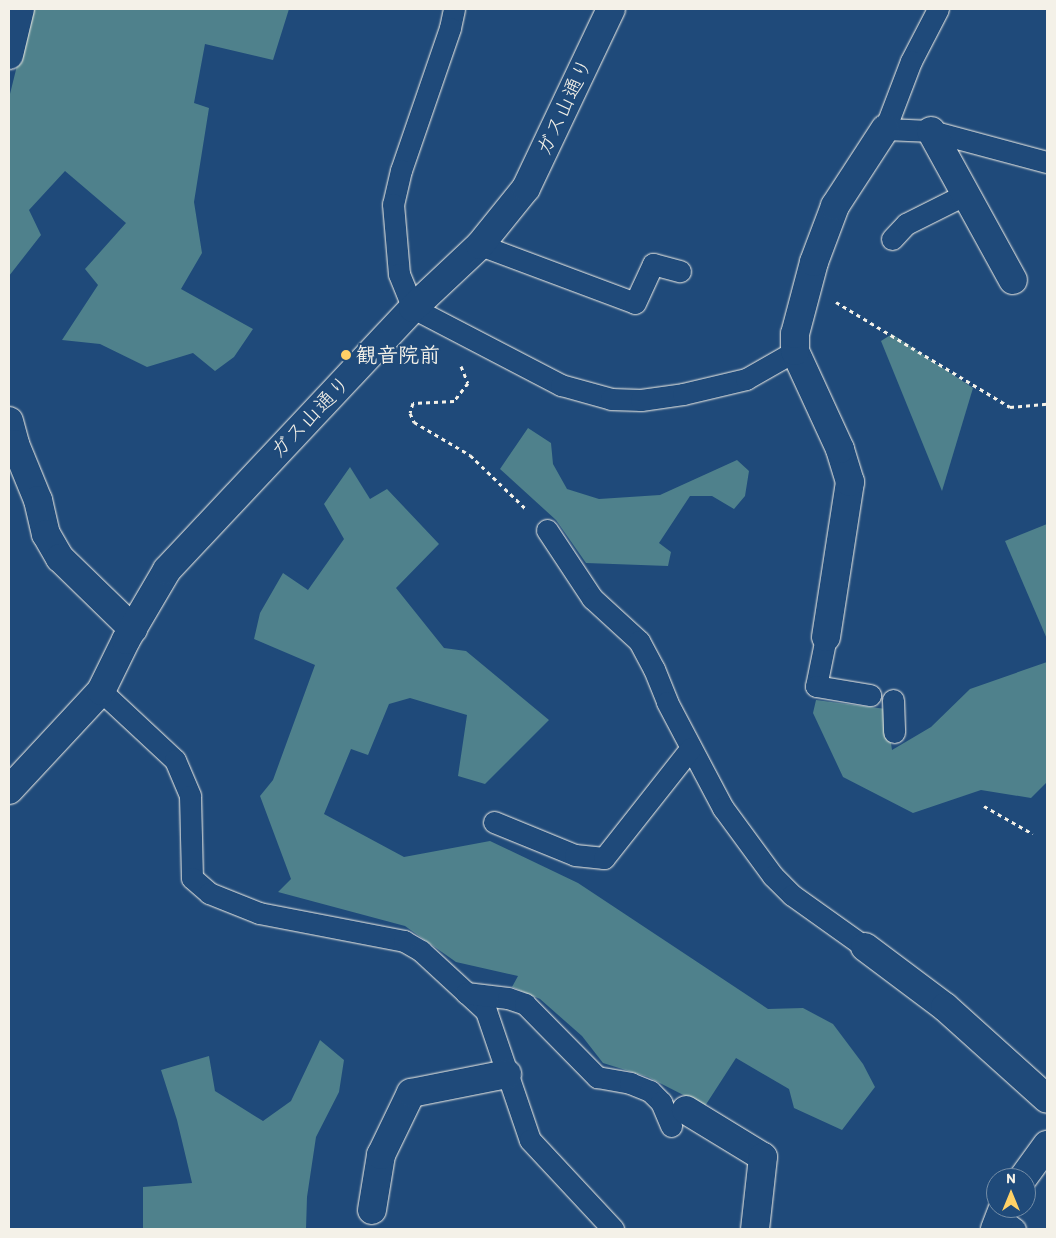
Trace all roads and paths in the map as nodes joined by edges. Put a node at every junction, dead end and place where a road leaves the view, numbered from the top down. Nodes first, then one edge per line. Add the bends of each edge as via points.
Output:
1 (20, 9) edge
2 (454, 9) edge
3 (610, 9) edge
4 (938, 9) edge
5 (9, 56) edge
6 (885, 129) junction
7 (931, 131) junction
8 (1047, 162) edge
9 (966, 194) junction
10 (892, 239) dead end
11 (480, 245) junction
12 (680, 271) dead end
13 (1013, 280) dead end
14 (808, 285) junction
15 (413, 308) junction
16 (795, 351) junction
17 (459, 363) dead end
18 (1047, 404) edge
19 (9, 421) edge
20 (547, 530) joint
21 (133, 628) junction
22 (826, 637) joint
23 (101, 691) junction
24 (870, 695) dead end
25 (893, 700) dead end
26 (894, 732) dead end
27 (691, 748) junction
28 (9, 790) edge
29 (984, 806) dead end
30 (494, 822) dead end
31 (1033, 834) dead end
32 (865, 947) joint
33 (466, 993) junction
34 (508, 1074) junction
35 (1047, 1099) edge
36 (678, 1118) joint
37 (1047, 1145) edge
38 (1030, 1168) edge
39 (372, 1210) dead end
40 (613, 1229) edge
41 (755, 1229) edge

1 - 5 street
2 - 15 lane via 400,170 393,204 399,274
3 - 11 street, ガス山通り via 526,188
4 - 6 lane via 912,61
6 - 7 lane
6 - 14 street via 835,206
7 - 8 lane
7 - 9 street
9 - 10 lane via 906,224
9 - 13 street
11 - 12 lane via 635,303 653,264
11 - 15 street, ガス山通り
14 - 16 street via 795,334
14 - 18 path via 1010,407
15 - 16 lane via 562,385 611,399 641,400 683,394 746,379
15 - 21 street, ガス山通り via 168,570
16 - 22 street via 840,449 850,482
17 - 20 path via 468,384 454,401 413,403 410,413 414,422 470,455
19 - 21 street via 38,500 46,534 60,558
20 - 27 lane via 592,598 639,641
21 - 23 street, ガス山通り
22 - 24 lane via 816,686
23 - 28 street, ガス山通り
23 - 33 lane via 175,760 190,796 192,878 209,893 259,913 404,941 421,951
25 - 26 lane
27 - 30 lane via 604,858 575,856
27 - 32 lane via 723,808 773,876 792,895
29 - 31 path
32 - 35 street via 945,1007
33 - 34 lane via 486,1011
33 - 36 lane via 508,998 525,1004 597,1077 630,1083 650,1091
34 - 39 street via 412,1093 381,1155
34 - 40 lane via 530,1140
36 - 41 street via 763,1156
37 - 38 street

